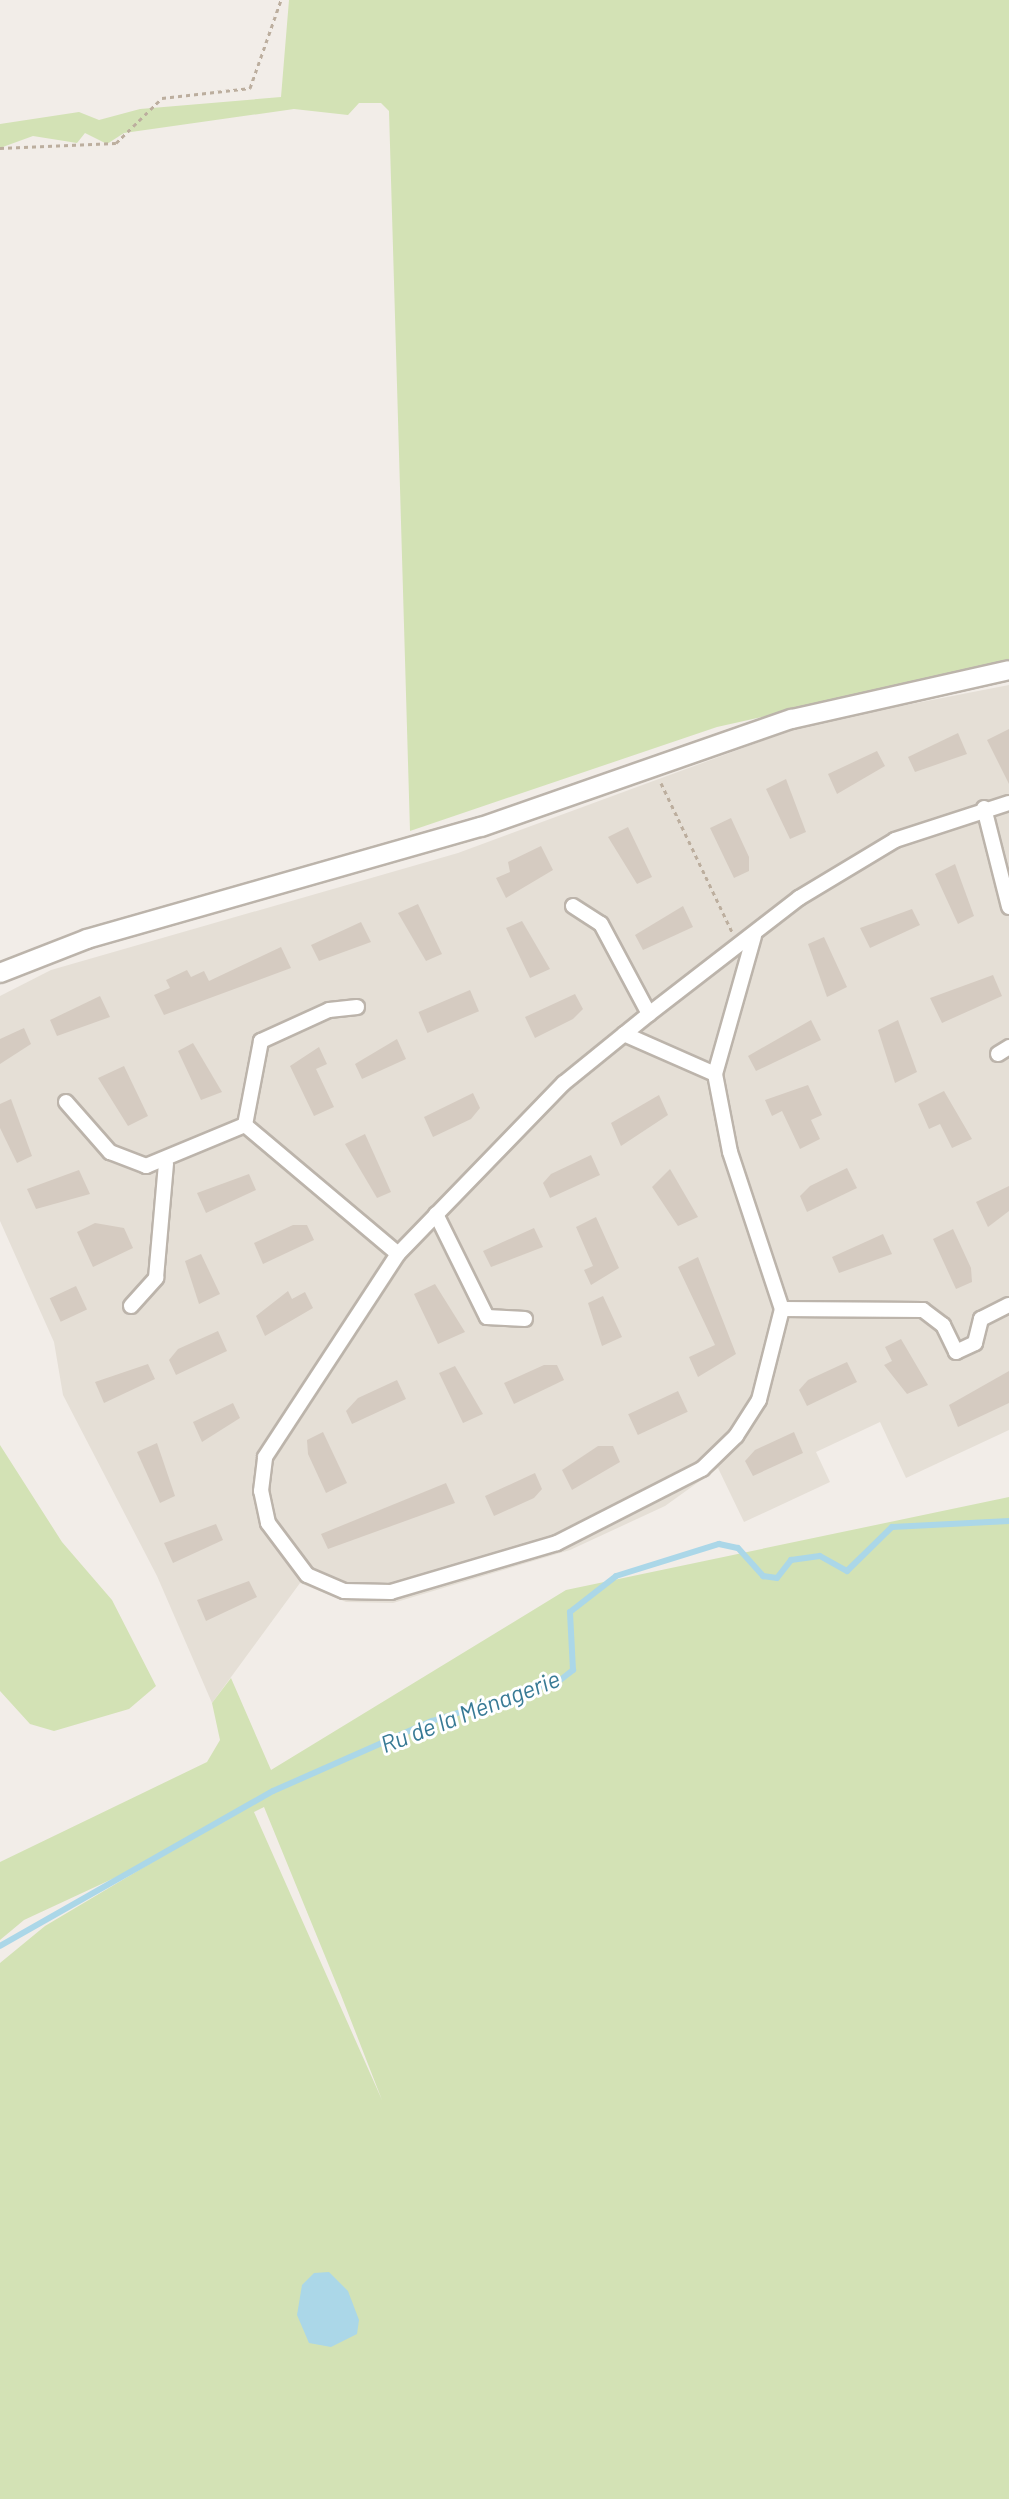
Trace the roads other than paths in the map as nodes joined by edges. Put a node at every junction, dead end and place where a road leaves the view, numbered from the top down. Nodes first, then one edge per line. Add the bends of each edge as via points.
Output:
1 (1009, 670) edge
2 (1009, 803) edge
3 (984, 808) junction
4 (573, 906) dead end
5 (1009, 907) edge
6 (754, 935) junction
7 (0, 973) edge
8 (357, 1007) dead end
9 (649, 1014) junction
10 (624, 1034) junction
11 (715, 1074) junction
12 (66, 1102) dead end
13 (245, 1125) junction
14 (166, 1163) junction
15 (436, 1214) junction
16 (398, 1254) junction
17 (1009, 1305) edge
18 (131, 1306) dead end
19 (782, 1309) junction
20 (525, 1319) dead end

1 - 7 street via 779,722 481,827 111,932
2 - 3 street
3 - 5 street
3 - 6 street via 859,859
4 - 9 street via 601,924
6 - 9 street
6 - 11 street
8 - 13 street via 329,1010 261,1041
9 - 10 street
10 - 11 street
10 - 15 street via 521,1123
11 - 19 street via 730,1152
12 - 14 street via 110,1152 146,1166
13 - 14 street
13 - 16 street
14 - 18 street via 156,1278
15 - 16 street
15 - 20 street via 487,1317
16 - 19 street via 280,1424 261,1477 268,1523 284,1552 307,1575 344,1591 391,1592 493,1567 617,1517 702,1469 736,1436 759,1400
17 - 19 street via 981,1319 975,1343 956,1352 943,1325 923,1310

